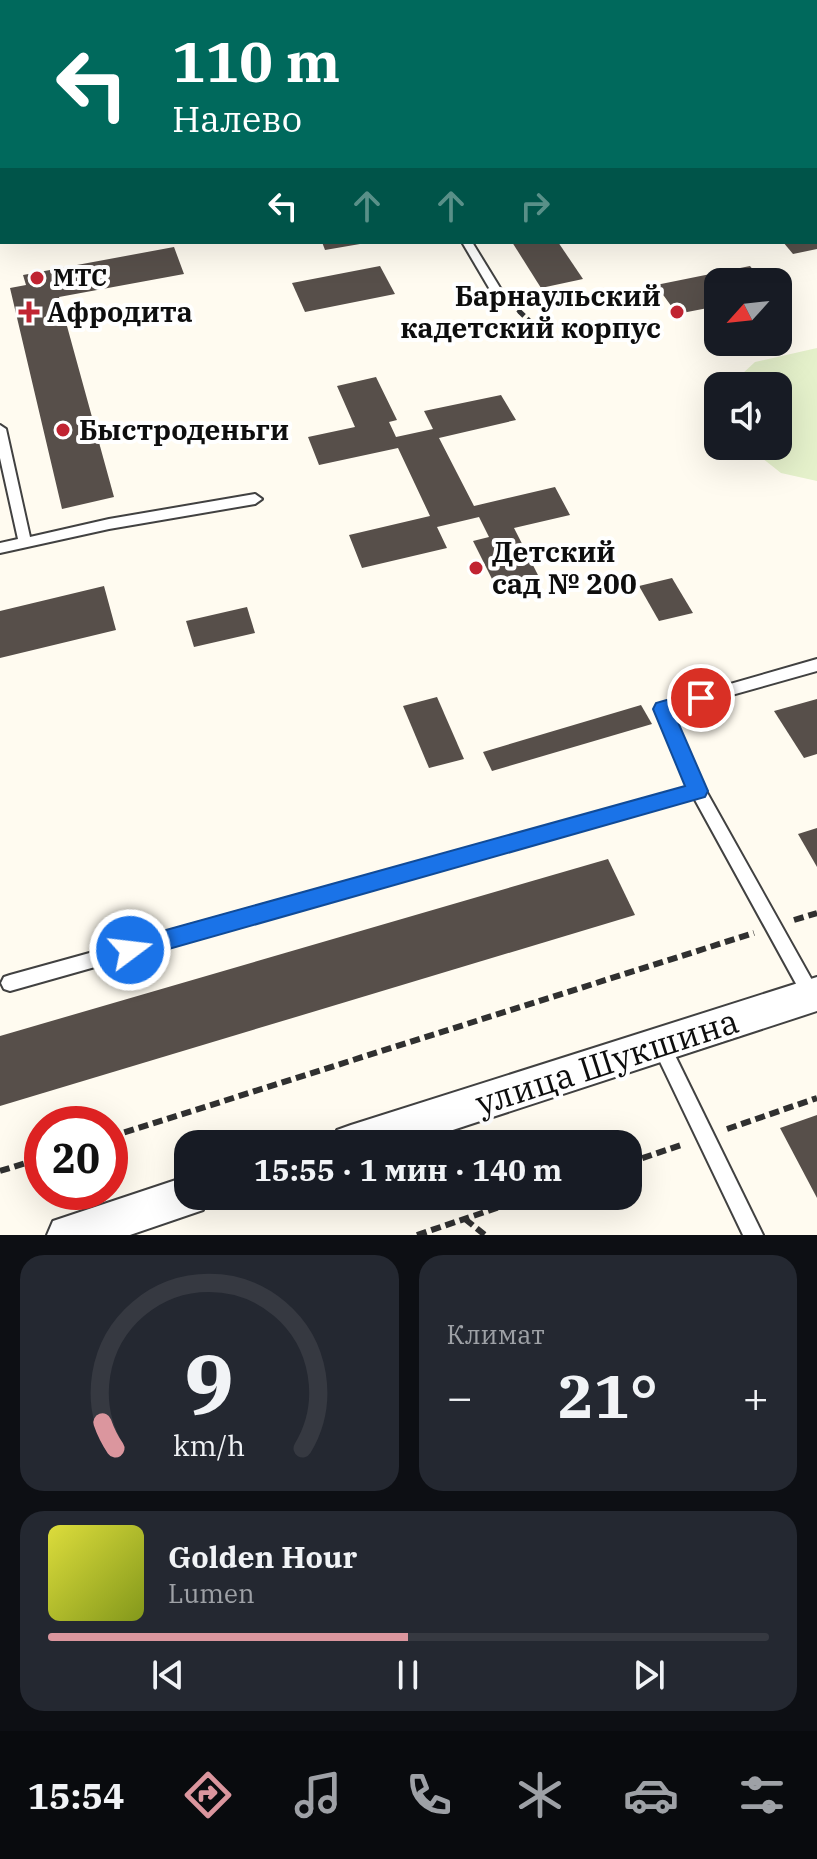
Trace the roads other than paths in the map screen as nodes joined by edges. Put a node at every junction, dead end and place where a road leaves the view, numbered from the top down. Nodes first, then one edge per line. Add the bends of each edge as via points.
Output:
1 (468, 244) edge
2 (496, 291) road end
3 (0, 429) edge
4 (255, 499) dead end
5 (25, 543) junction
6 (0, 548) edge
7 (817, 665) edge
8 (698, 791) junction
9 (10, 983) dead end
10 (814, 995) edge
11 (661, 1045) junction
12 (395, 1130) edge
13 (174, 1201) edge
14 (67, 1235) edge
15 (753, 1235) edge

1 - 2 lane
3 - 5 lane
4 - 5 lane
5 - 6 lane
7 - 8 lane via 662,709
8 - 9 lane
8 - 10 lane
10 - 11 street, улица Шукшина
11 - 12 street, улица Шукшина
11 - 15 lane
13 - 14 street

